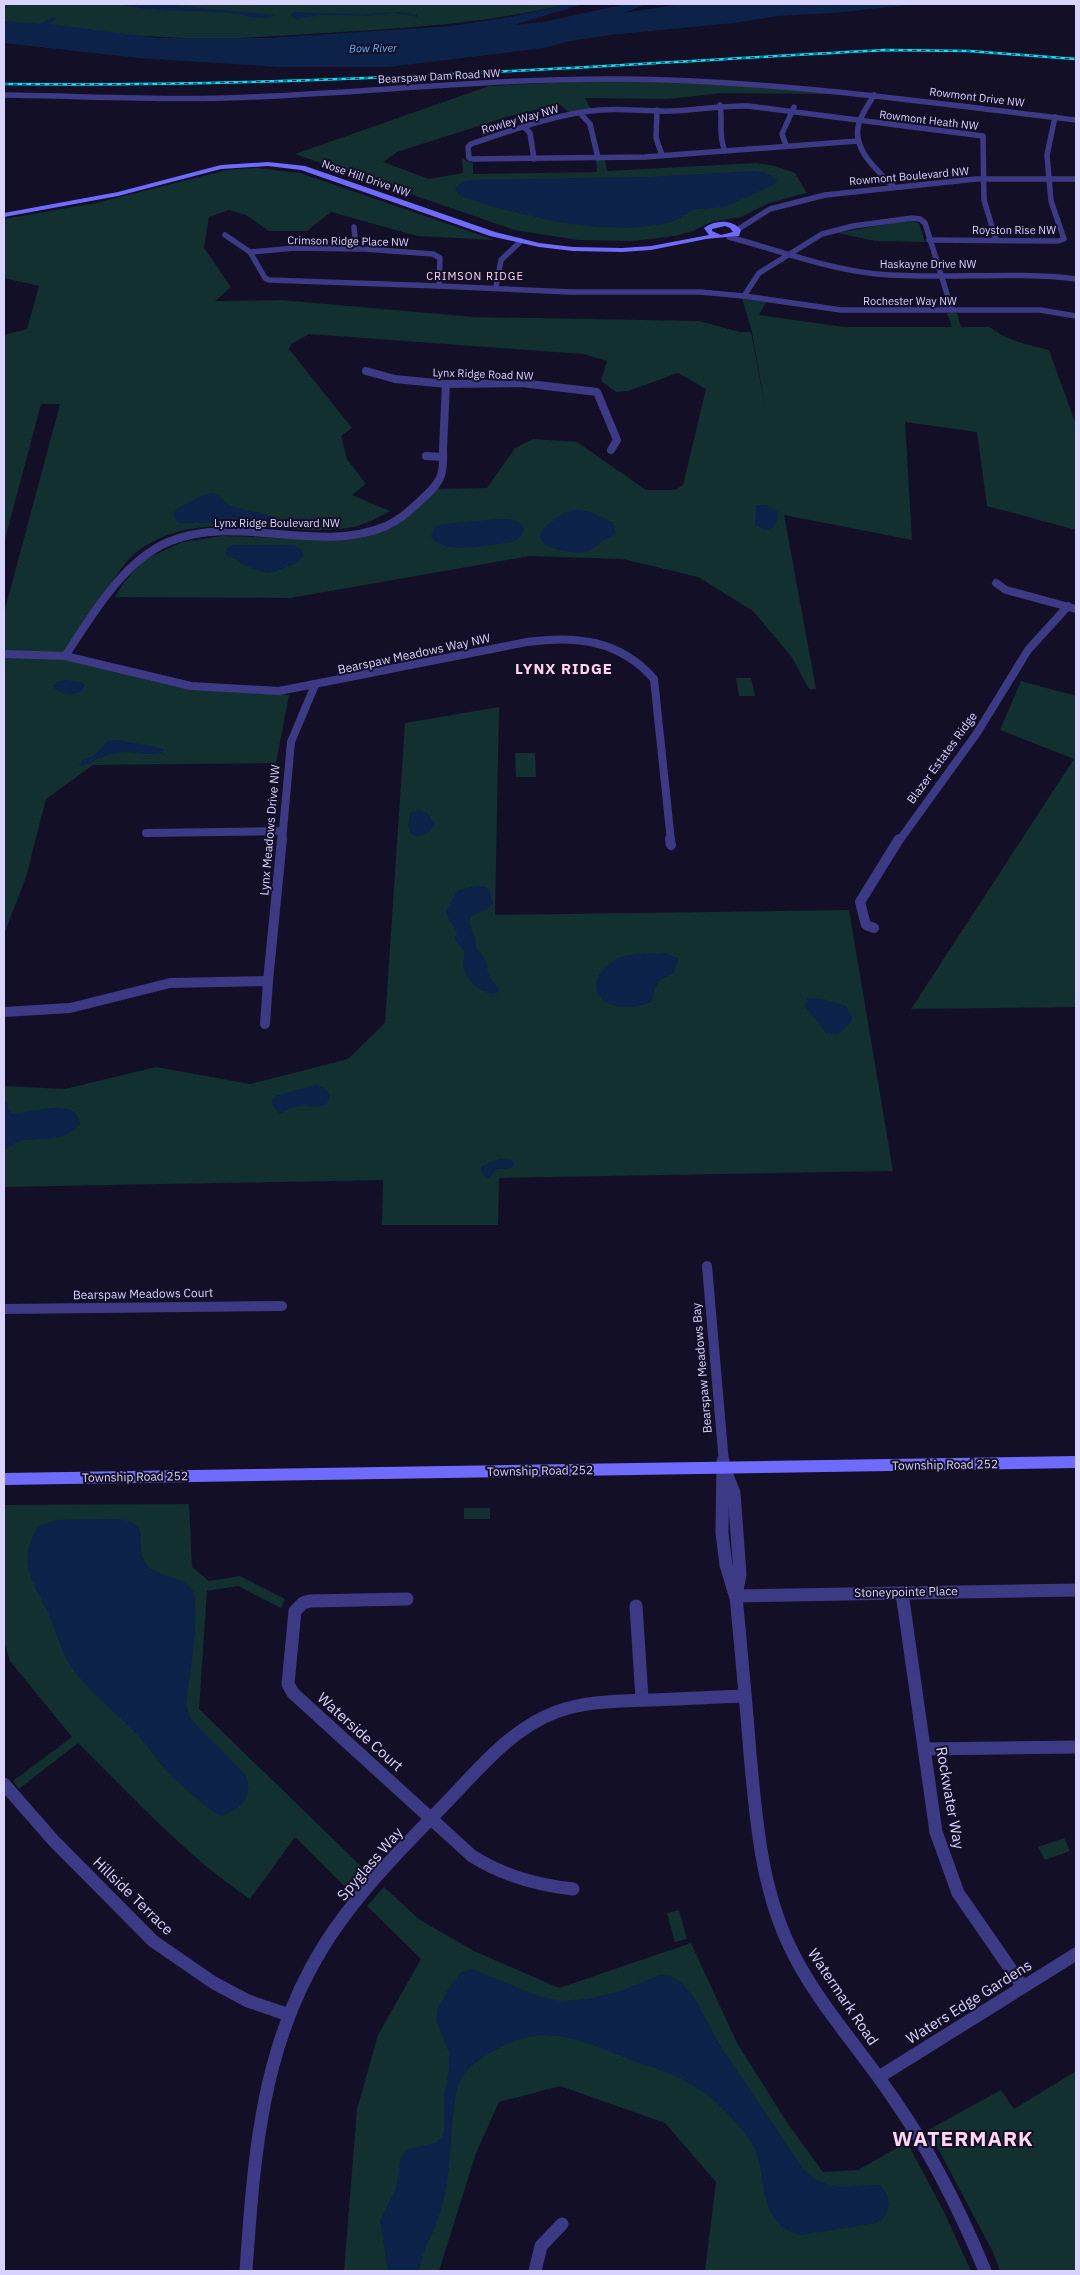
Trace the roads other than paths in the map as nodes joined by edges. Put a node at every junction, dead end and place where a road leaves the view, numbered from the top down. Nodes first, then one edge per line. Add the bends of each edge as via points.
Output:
1 (874, 95) junction
2 (4, 96) edge
3 (720, 105) junction
4 (657, 110) junction
5 (793, 110) junction
6 (580, 113) junction
7 (1055, 117) junction
8 (1076, 120) edge
9 (860, 121) junction
10 (524, 127) junction
11 (858, 141) junction
12 (786, 145) junction
13 (725, 152) junction
14 (662, 155) junction
15 (598, 158) junction
16 (534, 159) junction
17 (1049, 178) junction
18 (983, 179) junction
19 (1076, 179) edge
20 (892, 186) junction
21 (4, 211) edge
22 (4, 215) edge
23 (748, 220) junction
24 (721, 224) junction
25 (354, 227) dead end
26 (708, 228) junction
27 (737, 231) junction
28 (225, 235) dead end
29 (720, 237) junction
30 (729, 237) junction
31 (523, 239) junction
32 (930, 240) junction
33 (996, 240) junction
34 (753, 242) junction
35 (356, 249) junction
36 (250, 252) junction
37 (787, 255) junction
38 (940, 275) junction
39 (1076, 279) edge
40 (439, 286) junction
41 (496, 287) junction
42 (744, 296) junction
43 (952, 310) junction
44 (1076, 316) edge
45 (366, 371) dead end
46 (446, 384) junction
47 (610, 450) dead end
48 (426, 456) dead end
49 (442, 457) junction
50 (996, 584) dead end
51 (1072, 608) edge
52 (4, 654) edge
53 (65, 656) junction
54 (315, 686) junction
55 (282, 831) junction
56 (146, 833) dead end
57 (671, 845) dead end
58 (874, 928) dead end
59 (268, 981) junction
60 (4, 1012) edge
61 (265, 1024) dead end
62 (707, 1266) dead end
63 (282, 1306) dead end
64 (4, 1309) edge
65 (1076, 1462) edge
66 (724, 1468) junction
67 (4, 1479) edge
68 (1076, 1590) edge
69 (902, 1593) junction
70 (736, 1596) junction
71 (406, 1600) dead end
72 (636, 1606) dead end
73 (745, 1696) junction
74 (642, 1698) junction
75 (1076, 1747) edge
76 (925, 1749) junction
77 (4, 1784) edge
78 (432, 1819) junction
79 (573, 1889) dead end
80 (1076, 1954) edge
81 (1023, 1987) junction
82 (289, 2015) junction
83 (879, 2077) junction
84 (562, 2224) dead end
85 (246, 2271) edge
86 (534, 2271) edge
87 (985, 2271) edge

1 - 2 street, Bearspaw Dam Road NW via 754,83 617,79 224,98
1 - 7 street, Rowmont Drive NW
1 - 9 street
3 - 4 street, Rowley Way NW
3 - 5 street, Rowley Way NW
3 - 13 street via 723,120 718,137
4 - 6 street, Rowley Way NW
4 - 14 street via 656,138
5 - 9 street, Rowley Way NW
5 - 12 street via 782,134
6 - 10 street, Rowley Way NW
6 - 15 street via 590,124
7 - 8 street, Rowmont Drive NW
7 - 17 street via 1047,155
9 - 11 street
9 - 18 street, Rowmont Heath NW via 983,136
10 - 16 street via 530,133
10 - 16 street, Rowley Way NW via 468,145 469,158
11 - 12 street, Rowley Way NW
11 - 20 street via 866,156
12 - 13 street, Rowley Way NW
13 - 14 street, Rowley Way NW
14 - 15 street, Rowley Way NW
15 - 16 street, Rowley Way NW
17 - 18 street, Rowmont Boulevard NW
17 - 19 street, Rowmont Boulevard NW
17 - 33 street, Royston Rise NW via 1052,209 1064,239
18 - 20 street, Rowmont Boulevard NW
18 - 33 street via 985,205
20 - 23 street, Rowmont Boulevard NW via 804,199 776,206
21 - 31 street, Nose Hill Drive NW via 107,192 211,165 240,160 270,160 309,165
22 - 31 street, Nose Hill Drive NW via 118,194 221,167 276,164 310,170 493,234
23 - 24 street, Rowmont Boulevard NW
23 - 27 street, Rowmont Boulevard NW
24 - 26 street, Nose Hill Drive NW
24 - 27 street via 732,226
25 - 35 street
26 - 29 street
26 - 31 street, Nose Hill Drive NW via 674,240 620,245
27 - 30 street
27 - 34 street, Haskayne Drive NW
28 - 36 street
29 - 30 street, Nose Hill Drive NW
29 - 31 street, Nose Hill Drive NW via 622,250 573,249
30 - 34 street, Haskayne Drive NW
31 - 41 street via 501,260
32 - 33 street, Royston Rise NW
32 - 37 street via 925,223 920,219 904,218 834,230
32 - 38 street
34 - 37 street, Haskayne Drive NW
35 - 36 street, Crimson Ridge Place NW
35 - 40 street, Crimson Ridge Place NW via 437,255 440,258
36 - 40 street via 268,280
37 - 38 street, Haskayne Drive NW via 851,272
37 - 42 street via 759,273
38 - 39 street, Haskayne Drive NW via 1025,274
38 - 43 street
40 - 41 street
41 - 42 street
42 - 43 street, Rochester Way NW via 841,310
43 - 44 street, Rochester Way NW via 1040,310
45 - 46 street, Lynx Ridge Road NW via 395,379
46 - 47 street, Lynx Ridge Road NW via 521,383 597,392 617,440
46 - 49 street, Lynx Ridge Boulevard NW
48 - 49 street
49 - 53 street, Lynx Ridge Boulevard NW via 442,474 436,486 404,516 382,527 332,535 232,532 167,542 138,561 99,607
50 - 51 street, Blazer Estates Ridge via 1006,590
51 - 58 street, Blazer Estates Ridge via 1028,650 978,733 896,844 860,902 866,925
52 - 53 street, Bearspaw Meadows Way NW
53 - 54 street, Bearspaw Meadows Way NW via 191,686 279,691
54 - 55 street, Lynx Meadows Drive NW via 291,742
54 - 57 street, Bearspaw Meadows Way NW via 547,639 594,641 615,649 644,667 654,679
55 - 56 street
55 - 59 street, Lynx Meadows Drive NW
59 - 60 street via 170,983 70,1008
59 - 61 street, Lynx Meadows Drive NW
62 - 66 street, Bearspaw Meadows Bay
63 - 64 street, Bearspaw Meadows Court
65 - 66 street, Township Road 252
66 - 67 street, Township Road 252
66 - 70 street, Watermark Road via 720,1493 727,1574
68 - 69 street, Stoneypointe Place
69 - 70 street, Stoneypointe Place
69 - 76 street, Rockwater Way
70 - 73 street, Watermark Road
71 - 78 street, Waterside Court via 310,1601 298,1606 288,1684 293,1693
72 - 74 street
73 - 74 street, Spyglass Way
73 - 83 street, Watermark Road via 757,1824 776,1912 808,1980
74 - 78 street, Spyglass Way via 574,1705 535,1720 517,1732
75 - 76 street
76 - 81 street, Rockwater Way via 936,1832 958,1893
77 - 82 street, Hillside Terrace via 52,1840 153,1941 214,1983 248,2001
78 - 79 street, Waterside Court via 490,1868 524,1882
78 - 82 street, Spyglass Way via 364,1891 329,1939
80 - 81 street, Waters Edge Gardens
81 - 83 street, Waters Edge Gardens
82 - 85 street, Spyglass Way via 261,2114 253,2169
83 - 87 street, Watermark Road via 941,2177
84 - 86 street via 541,2246

